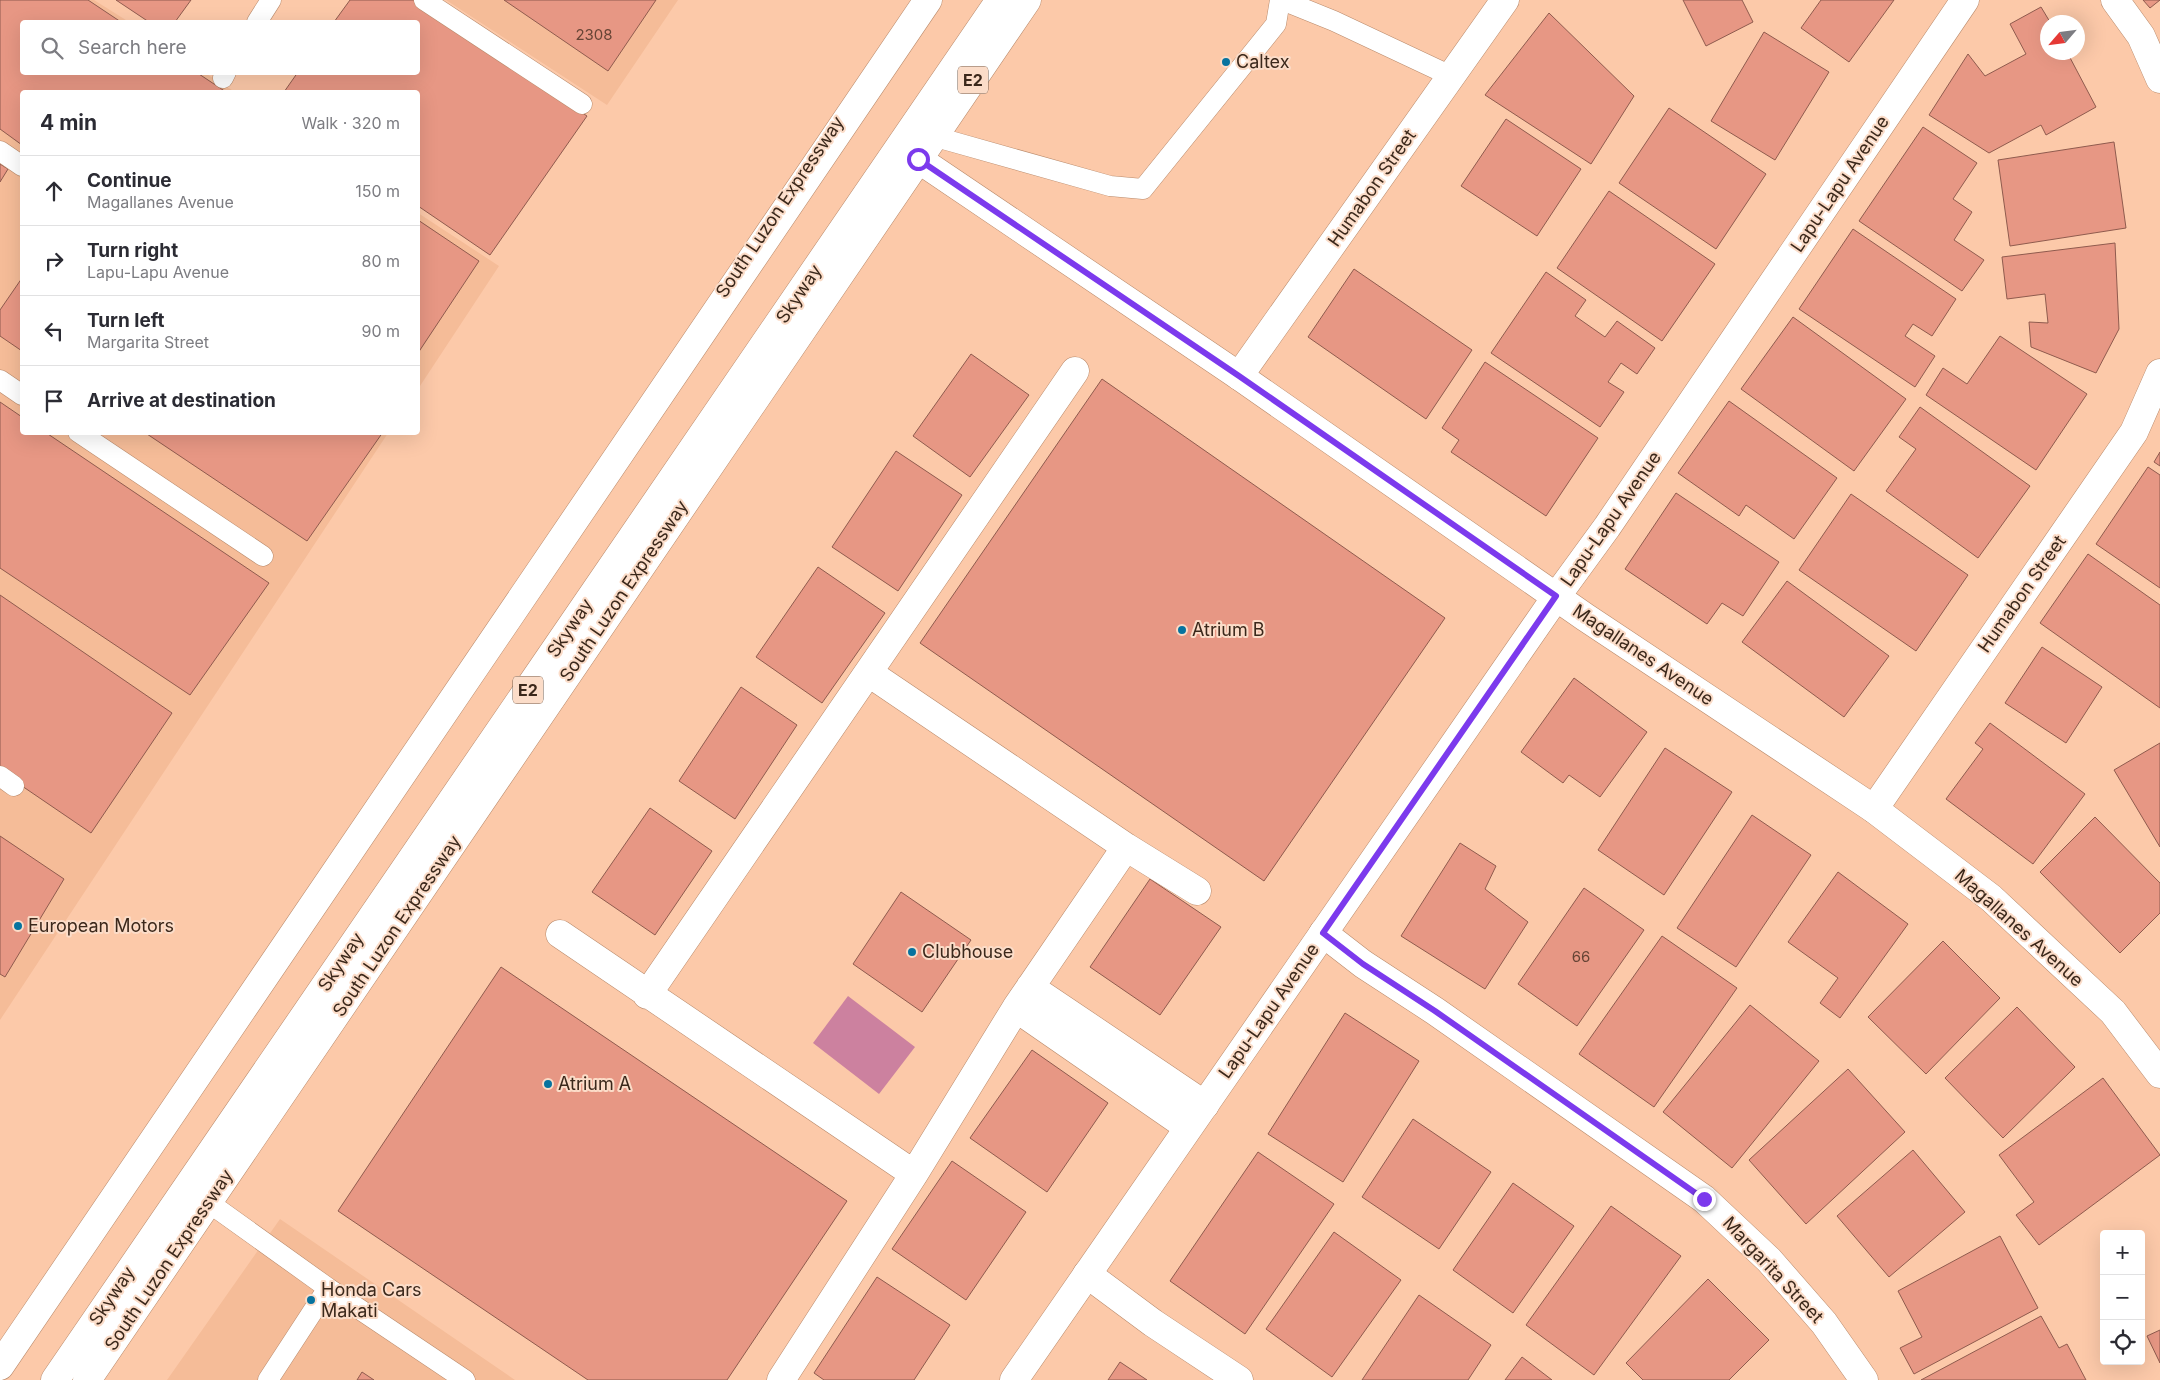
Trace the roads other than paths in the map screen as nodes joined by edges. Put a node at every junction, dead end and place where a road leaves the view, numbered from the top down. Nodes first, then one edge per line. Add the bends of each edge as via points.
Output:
1 (271, 0) edge
2 (424, 0) edge
3 (919, 0) edge
4 (928, 0) edge
5 (1000, 0) edge
6 (1027, 0) edge
7 (1281, 0) edge
8 (1505, 0) edge
9 (1965, 0) edge
10 (2115, 0) edge
11 (258, 20) edge
12 (1450, 76) junction
13 (2160, 78) edge
14 (582, 104) dead end
15 (936, 136) junction
16 (0, 151) edge
17 (918, 159) junction
18 (20, 165) edge
19 (1075, 371) dead end
20 (2160, 373) edge
21 (1239, 376) junction
22 (0, 380) edge
23 (20, 394) edge
24 (82, 435) edge
25 (263, 556) dead end
26 (1556, 596) junction
27 (869, 673) junction
28 (1874, 809) junction
29 (1126, 847) junction
30 (1197, 892) dead end
31 (1323, 933) junction
32 (560, 934) dead end
33 (647, 995) junction
34 (1023, 997) junction
35 (2160, 1074) edge
36 (1204, 1104) junction
37 (1188, 1127) junction
38 (914, 1174) junction
39 (208, 1202) junction
40 (1087, 1274) junction
41 (328, 1288) junction
42 (0, 1357) edge
43 (0, 1366) edge
44 (55, 1380) edge
45 (87, 1380) edge
46 (268, 1380) edge
47 (465, 1380) edge
48 (781, 1380) edge
49 (1014, 1380) edge
50 (1239, 1380) edge
51 (1864, 1380) edge

1 - 11 lane
2 - 14 lane
3 - 42 main road, South Luzon Expressway
4 - 43 main road
5 - 44 main road, Skyway / E2
6 - 15 main road, South Luzon Expressway / E2
7 - 12 lane
7 - 15 lane via 1276,24 1143,189 1110,186
8 - 12 main road, Humabon Street
9 - 26 main road, Lapu-Lapu Avenue via 1607,527
10 - 13 main road via 2141,36
12 - 21 main road, Humabon Street
15 - 17 main road, South Luzon Expressway / E2
16 - 18 lane
17 - 21 main road, Magallanes Avenue
17 - 39 main road, South Luzon Expressway / E2
19 - 27 main road
20 - 28 main road, Humabon Street via 2134,432
21 - 26 main road, Magallanes Avenue
22 - 23 lane
24 - 25 lane
26 - 28 main road, Magallanes Avenue
26 - 31 main road, Lapu-Lapu Avenue
27 - 29 main road
27 - 33 main road
28 - 35 main road, Magallanes Avenue via 1992,898 2113,1012
29 - 30 main road
29 - 34 main road
31 - 36 main road, Lapu-Lapu Avenue
31 - 51 main road, Margarita Street via 1363,964 1704,1199 1769,1260 1824,1323
32 - 33 main road
33 - 38 main road
34 - 36 main road
34 - 37 main road
34 - 38 main road
36 - 37 main road, Lapu-Lapu Avenue
37 - 40 main road, Lapu-Lapu Avenue
38 - 48 main road
39 - 41 lane
39 - 45 main road, South Luzon Expressway / E2
40 - 49 main road, Lapu-Lapu Avenue
40 - 50 main road
41 - 46 lane
41 - 47 lane

